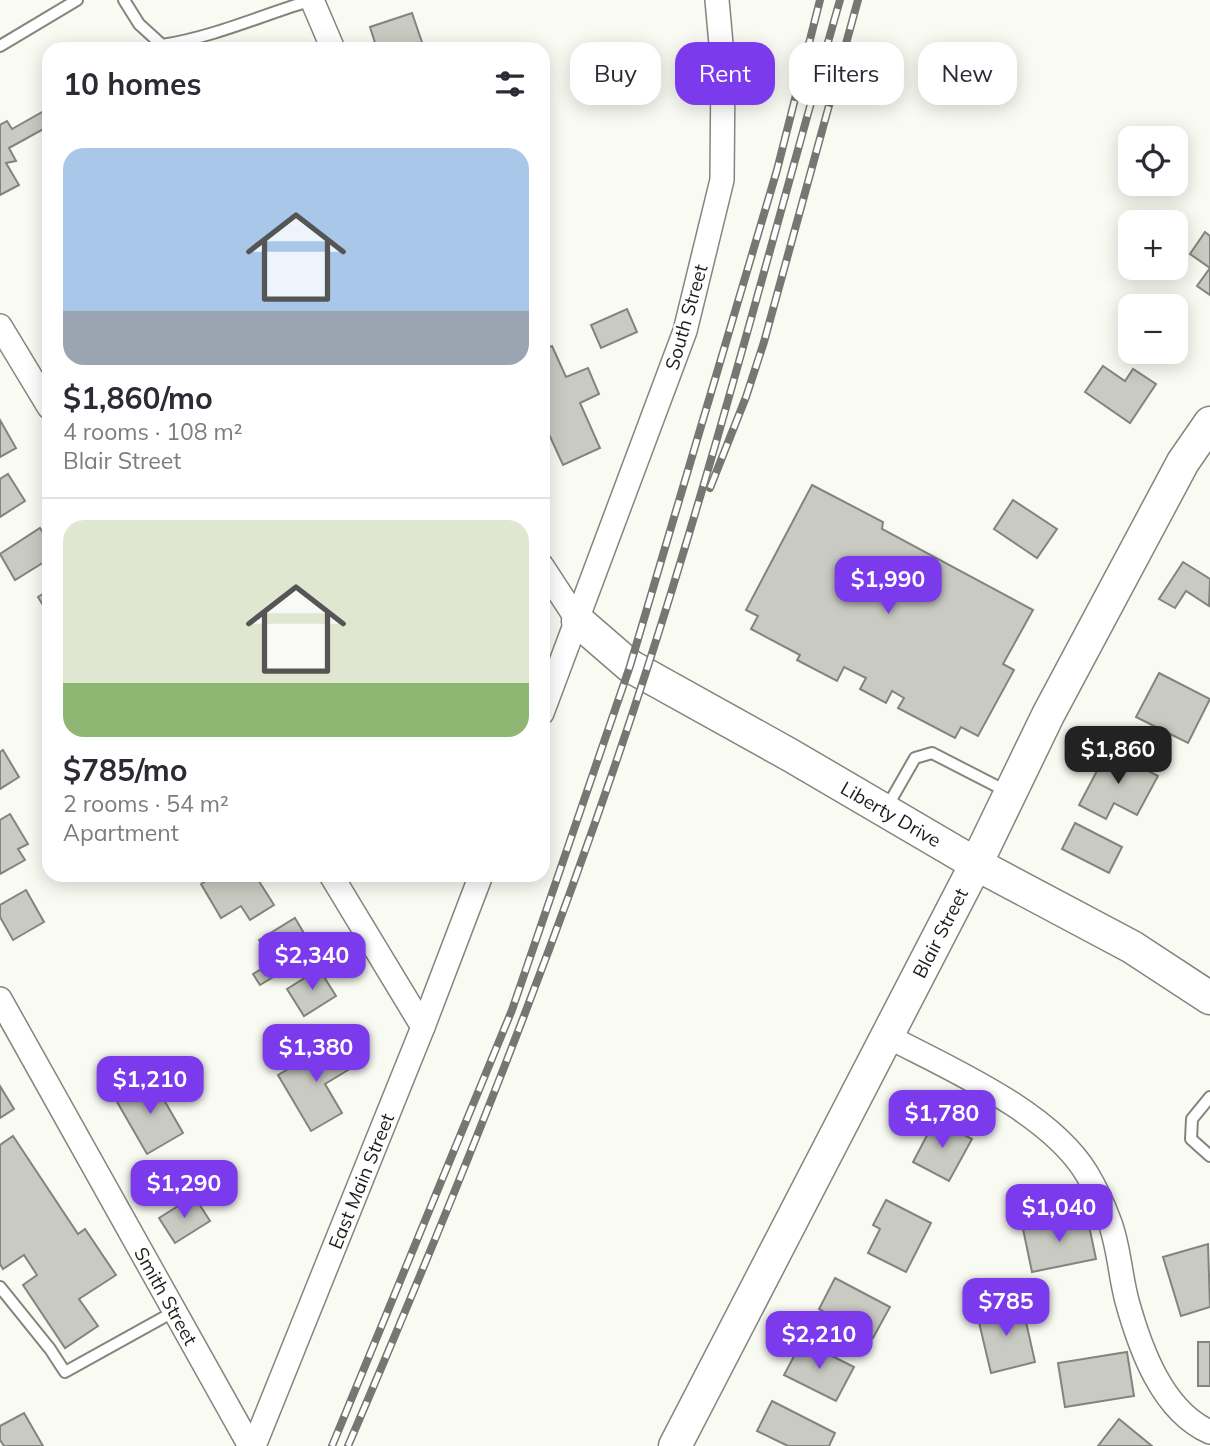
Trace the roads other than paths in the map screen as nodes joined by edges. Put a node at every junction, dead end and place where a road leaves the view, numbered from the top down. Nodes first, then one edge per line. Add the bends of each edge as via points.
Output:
1 (77, 0) edge
2 (124, 0) edge
3 (312, 0) edge
4 (717, 0) edge
5 (159, 42) edge
6 (182, 42) edge
7 (330, 42) edge
8 (0, 46) edge
9 (0, 326) edge
10 (42, 395) edge
11 (1210, 423) edge
12 (550, 578) edge
13 (578, 621) junction
14 (550, 693) edge
15 (1010, 793) junction
16 (885, 811) junction
17 (976, 864) junction
18 (335, 882) edge
19 (478, 882) edge
20 (1210, 998) edge
21 (0, 999) edge
22 (423, 1027) junction
23 (887, 1036) junction
24 (1210, 1097) edge
25 (1210, 1156) edge
26 (0, 1287) edge
27 (175, 1311) junction
28 (1210, 1432) edge
29 (252, 1446) edge
30 (675, 1446) edge

1 - 8 lane
2 - 5 lane via 139,24
3 - 6 lane
3 - 7 street
4 - 13 street, South Street via 723,66 722,180 685,331
9 - 10 street
11 - 15 street, Blair Street via 1183,462
12 - 13 street
13 - 14 street
13 - 16 street, Liberty Drive via 630,666
15 - 16 lane via 932,753 915,758
15 - 17 street, Blair Street
16 - 17 street, Liberty Drive
17 - 20 street, Liberty Drive via 1132,947
17 - 23 street, Blair Street
18 - 22 street
19 - 22 street, East Main Street
21 - 27 street, Smith Street
22 - 29 street, East Main Street
23 - 28 street via 1014,1106 1053,1135 1087,1173 1110,1224 1127,1301 1147,1358 1162,1389 1195,1425
23 - 30 street, Blair Street
24 - 25 lane via 1192,1119 1191,1139
26 - 27 lane via 65,1372
27 - 29 street, Smith Street

